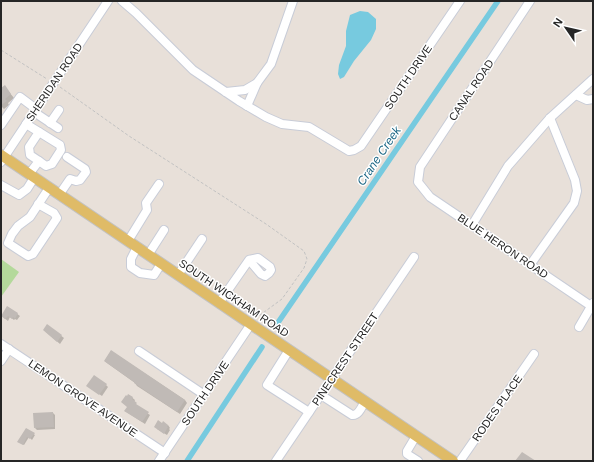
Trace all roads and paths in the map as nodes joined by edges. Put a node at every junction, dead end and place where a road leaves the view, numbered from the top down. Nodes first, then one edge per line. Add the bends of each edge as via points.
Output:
1 (108, 1) edge
2 (122, 1) edge
3 (293, 1) edge
4 (460, 1) edge
5 (530, 1) edge
6 (131, 5) edge
7 (1, 50) edge
8 (593, 79) edge
9 (53, 83) junction
10 (257, 83) junction
11 (226, 92) junction
12 (576, 95) junction
13 (593, 99) edge
14 (247, 106) junction
15 (35, 110) junction
16 (59, 110) dead end
17 (550, 118) junction
18 (50, 123) junction
19 (26, 124) junction
20 (1, 125) edge
21 (58, 128) dead end
22 (39, 132) junction
23 (67, 157) dead end
24 (2, 158) edge
25 (39, 161) junction
26 (31, 176) junction
27 (418, 182) joint
28 (159, 184) dead end
29 (1, 185) edge
30 (49, 188) junction
31 (59, 195) junction
32 (38, 204) junction
33 (472, 225) junction
34 (164, 230) dead end
35 (202, 239) dead end
36 (128, 241) junction
37 (137, 247) junction
38 (148, 255) junction
39 (414, 257) dead end
40 (249, 260) dead end
41 (161, 264) junction
42 (530, 265) junction
43 (178, 275) junction
44 (219, 303) junction
45 (592, 305) edge
46 (251, 324) junction
47 (579, 327) dead end
48 (1, 344) edge
49 (9, 349) junction
50 (289, 350) junction
51 (139, 351) dead end
52 (534, 354) dead end
53 (1, 361) edge
54 (332, 379) junction
55 (203, 394) junction
56 (321, 395) junction
57 (365, 401) junction
58 (309, 412) junction
59 (416, 436) junction
60 (165, 453) junction
61 (159, 461) edge
62 (276, 461) edge
63 (418, 461) edge
64 (453, 461) edge
65 (460, 461) edge

1 - 9 street, SHERIDAN ROAD
2 - 6 street
3 - 10 street via 271,64
4 - 14 street, SOUTH DRIVE via 361,146 354,150 343,148 317,130 282,124
5 - 27 street, CANAL ROAD via 420,167
6 - 11 street via 194,70
7 - 9 path
8 - 12 street
9 - 15 street, SHERIDAN ROAD
9 - 46 path via 304,251 307,259 304,268 282,299 260,314
10 - 11 street via 245,90
10 - 14 street
11 - 14 street
12 - 13 street via 587,100
12 - 17 street
15 - 18 street
15 - 19 street, SHERIDAN ROAD
15 - 20 street via 20,97
16 - 18 street
17 - 33 street via 508,166
17 - 42 street via 577,191 574,203
18 - 21 street
19 - 22 street
19 - 24 street, SHERIDAN ROAD
22 - 25 street via 29,147 30,155
22 - 25 street via 60,145 61,150 52,164 46,166
23 - 31 street via 86,168 86,172 80,180 70,179
24 - 26 main road, SOUTH WICKHAM ROAD
25 - 26 street
26 - 29 street via 27,189 19,195
26 - 30 main road, SOUTH WICKHAM ROAD
27 - 33 street, BLUE HERON ROAD via 430,197
28 - 36 street via 146,203 147,210
30 - 31 main road, SOUTH WICKHAM ROAD
30 - 32 street
31 - 36 main road, SOUTH WICKHAM ROAD
32 - 32 street via 30,217 18,226 8,243 28,256 33,254 57,218 54,213
33 - 42 street, BLUE HERON ROAD
34 - 38 street
35 - 43 street
36 - 37 main road, SOUTH WICKHAM ROAD
37 - 38 main road, SOUTH WICKHAM ROAD
37 - 41 street via 131,259 131,267 140,273 154,275
38 - 41 main road, SOUTH WICKHAM ROAD
39 - 54 street, PINECREST STREET
40 - 44 street
41 - 43 main road, SOUTH WICKHAM ROAD
42 - 45 street, BLUE HERON ROAD
43 - 44 main road, SOUTH WICKHAM ROAD
44 - 46 main road, SOUTH WICKHAM ROAD
45 - 47 street
46 - 50 main road, SOUTH WICKHAM ROAD
46 - 55 street, SOUTH DRIVE
48 - 49 street, LEMON GROVE AVENUE
49 - 53 street
49 - 60 street, LEMON GROVE AVENUE
50 - 54 main road, SOUTH WICKHAM ROAD
50 - 58 street via 267,385
51 - 55 street
52 - 65 street, RODES PLACE
54 - 56 street, PINECREST STREET
54 - 57 main road, SOUTH WICKHAM ROAD
55 - 60 street, SOUTH DRIVE
56 - 57 street via 352,416 357,414
56 - 58 street, PINECREST STREET
57 - 59 main road, SOUTH WICKHAM ROAD
58 - 62 street, PINECREST STREET
59 - 63 street via 407,451
59 - 64 main road, SOUTH WICKHAM ROAD
60 - 61 street, SOUTH DRIVE

